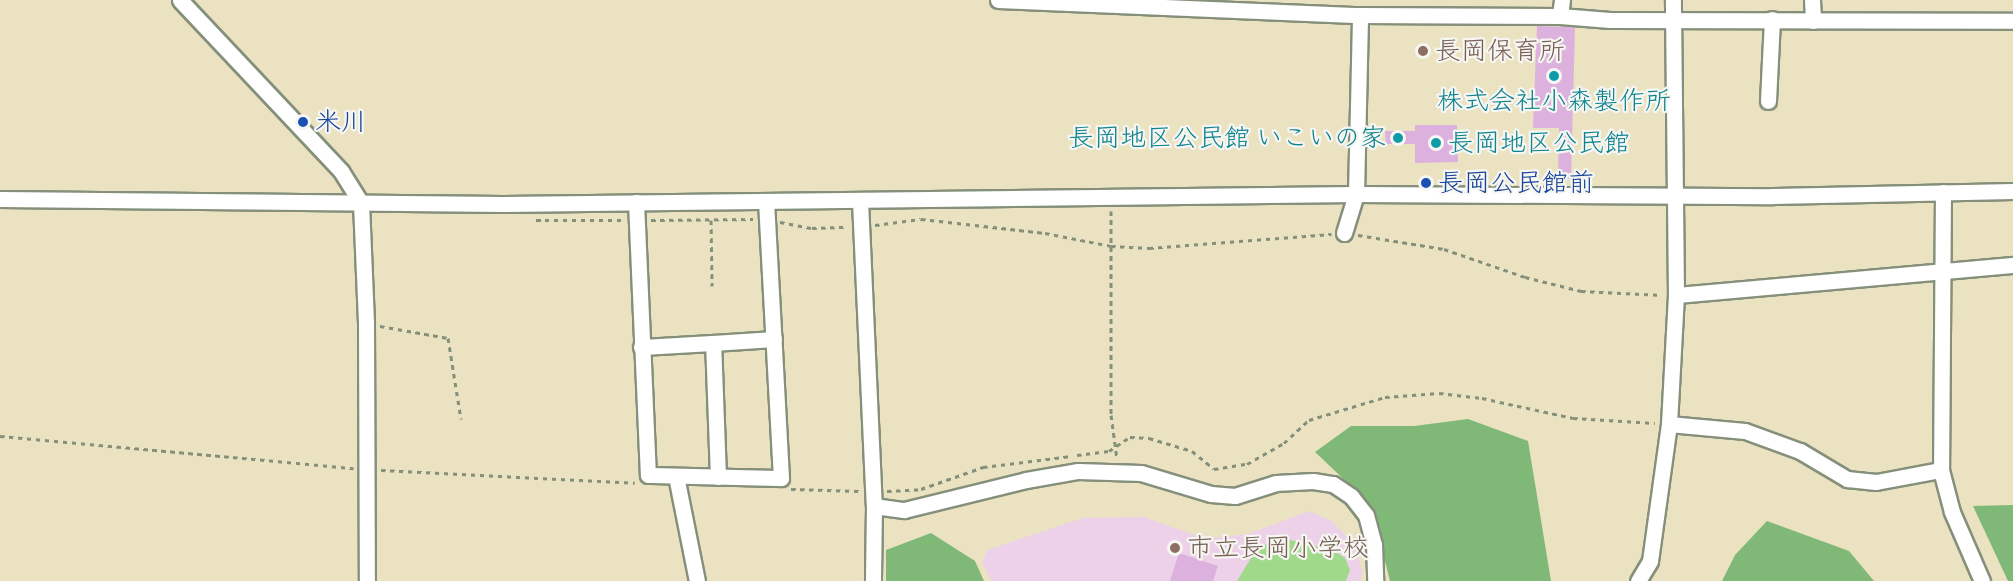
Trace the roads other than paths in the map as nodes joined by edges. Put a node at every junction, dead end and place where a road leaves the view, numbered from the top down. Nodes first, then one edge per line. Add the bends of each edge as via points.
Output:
1 (180, 0) edge
2 (998, 0) edge
3 (1562, 0) edge
4 (1673, 0) edge
5 (1812, 0) edge
6 (1051, 1) edge
7 (1319, 6) edge
8 (1360, 15) junction
9 (1560, 16) junction
10 (1672, 19) junction
11 (1772, 19) junction
12 (1813, 21) junction
13 (2013, 21) edge
14 (1768, 101) dead end
15 (2013, 191) edge
16 (1943, 192) junction
17 (1356, 194) junction
18 (1675, 194) junction
19 (0, 199) edge
20 (860, 201) junction
21 (636, 202) junction
22 (766, 202) junction
23 (360, 203) junction
24 (1344, 233) road end
25 (2013, 265) edge
26 (1944, 271) junction
27 (1676, 296) junction
28 (774, 339) junction
29 (713, 343) junction
30 (641, 347) junction
31 (1669, 424) junction
32 (1941, 470) junction
33 (676, 476) junction
34 (718, 477) junction
35 (874, 499) junction
36 (367, 581) edge
37 (697, 581) edge
38 (873, 581) edge
39 (1375, 581) edge
40 (1638, 581) edge
41 (1982, 581) edge

1 - 23 street via 341,171
2 - 6 street
3 - 9 street
4 - 10 street
5 - 12 street
6 - 7 street
7 - 8 street
8 - 9 street
8 - 17 street
9 - 10 street
10 - 11 street
10 - 18 street
11 - 12 street
11 - 14 street
12 - 13 street
15 - 16 street
16 - 18 street
16 - 26 street
17 - 18 street
17 - 20 street
17 - 24 street
18 - 27 street
19 - 23 street
20 - 22 street
20 - 35 street
21 - 22 street
21 - 23 street
21 - 30 street
22 - 28 street
23 - 36 street via 366,324
25 - 26 street
26 - 27 street
26 - 32 street
27 - 31 street
28 - 29 street
28 - 34 street via 781,478
29 - 30 street
29 - 34 street
30 - 33 street via 648,475
31 - 32 street via 1745,431 1800,451 1847,479 1876,482
31 - 40 street via 1650,561
32 - 41 street via 1952,512
33 - 34 street
33 - 37 street
35 - 38 street
35 - 39 street via 904,510 1078,471 1141,473 1211,494 1235,496 1276,483 1333,484 1351,496 1366,515 1374,544

